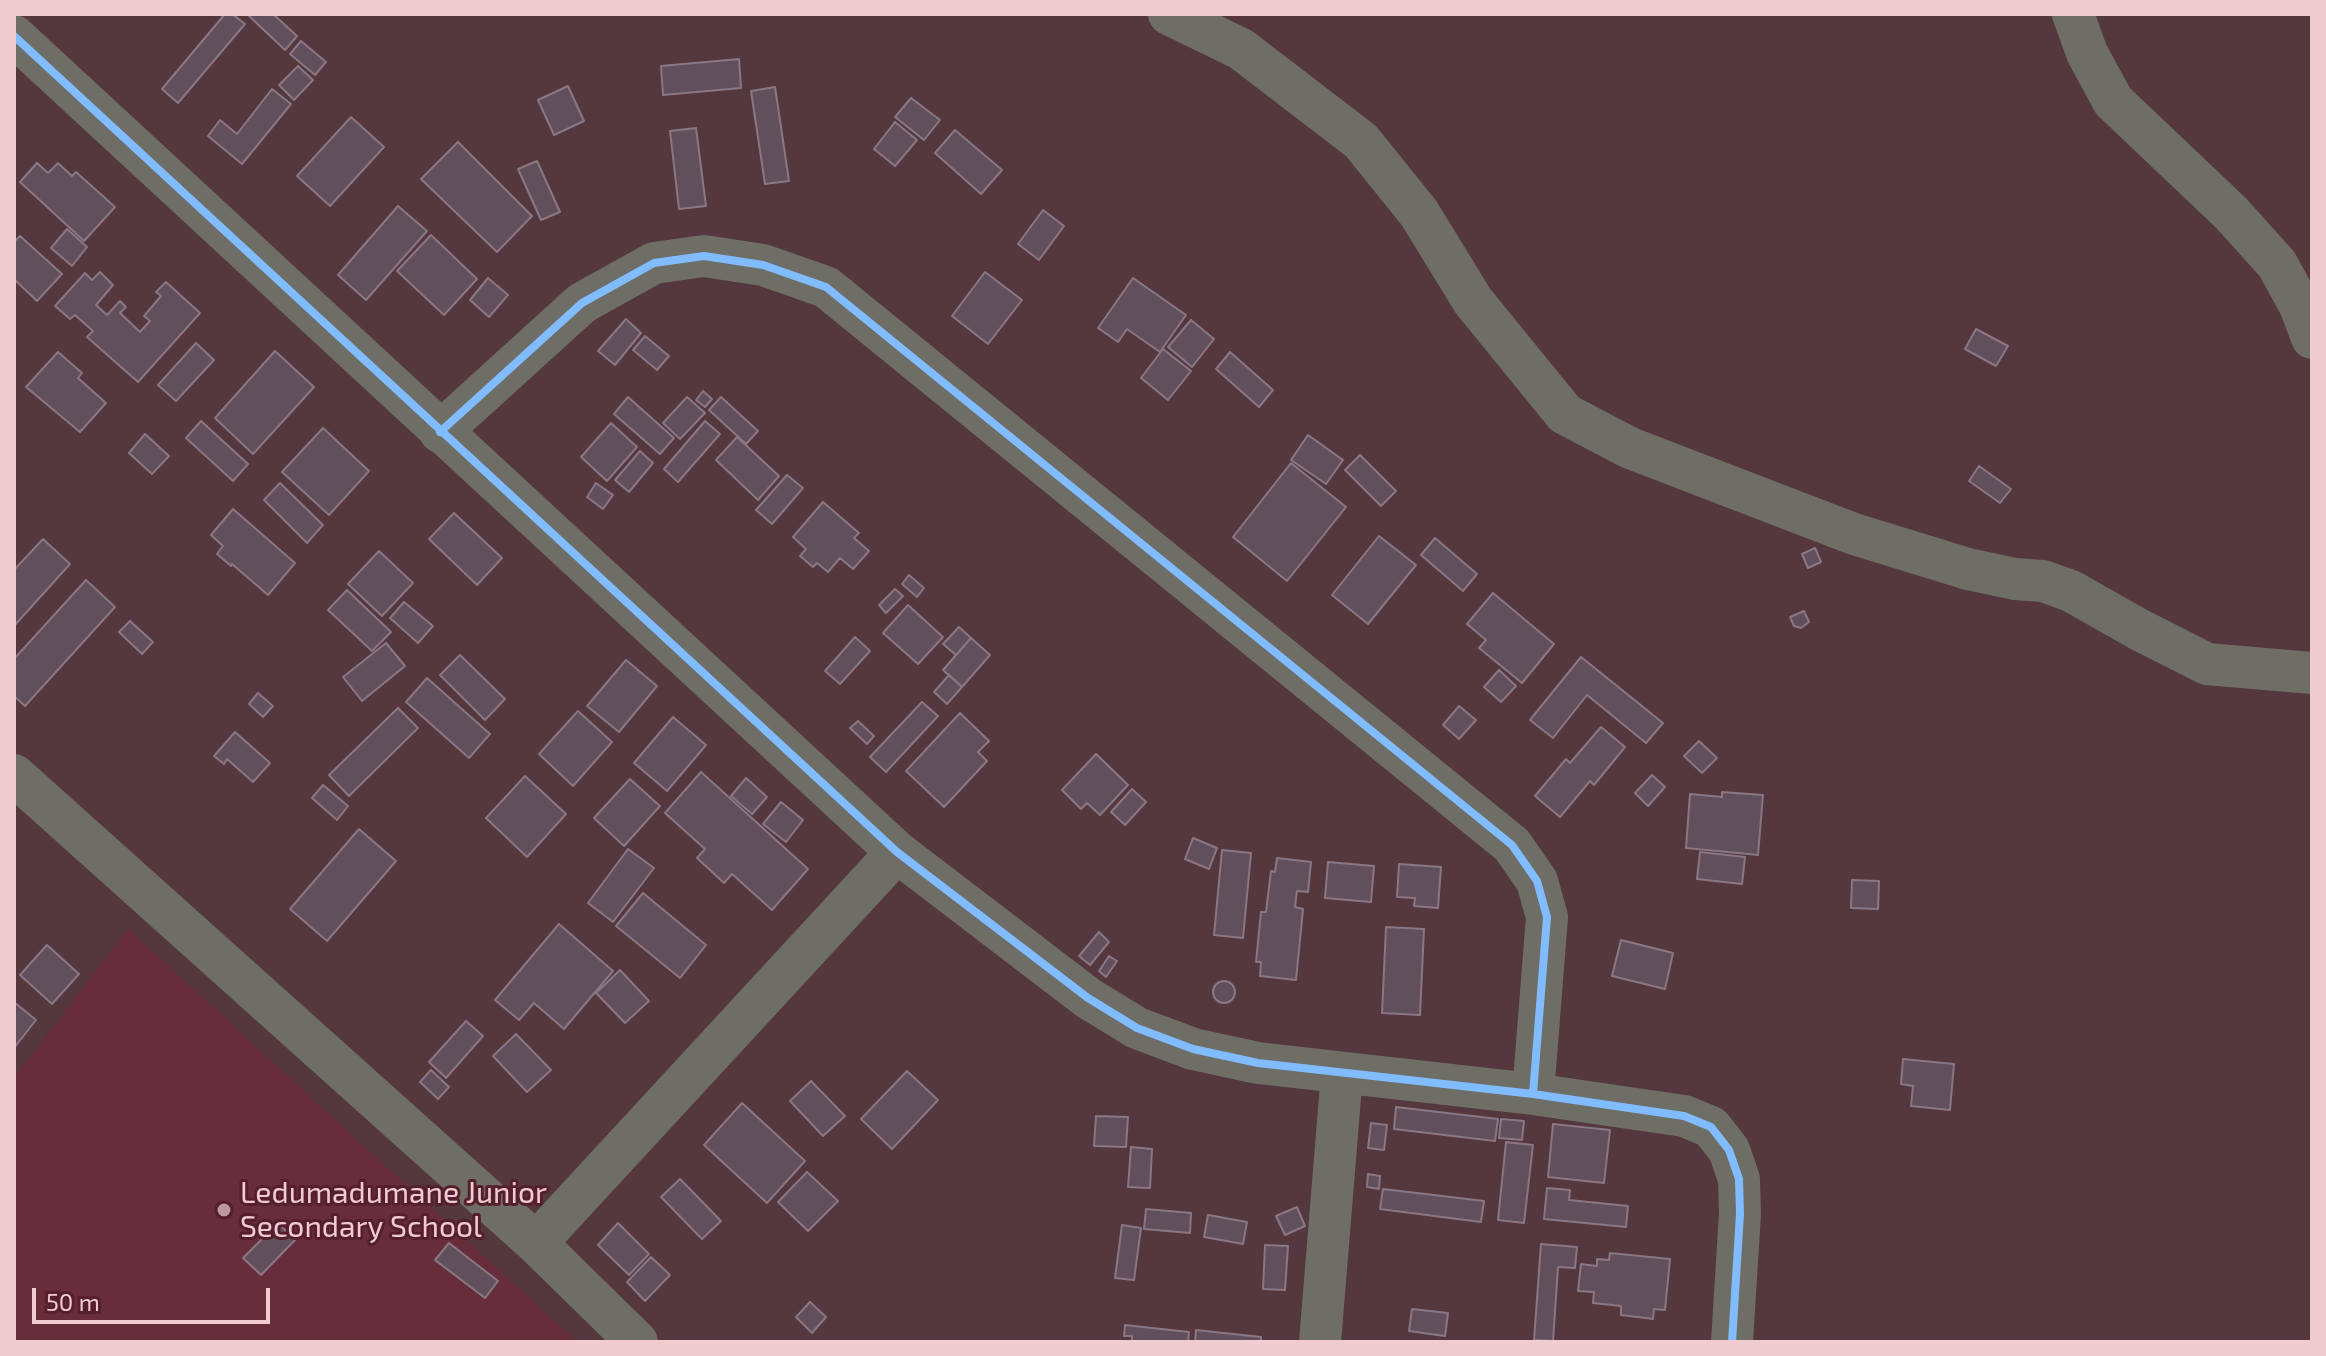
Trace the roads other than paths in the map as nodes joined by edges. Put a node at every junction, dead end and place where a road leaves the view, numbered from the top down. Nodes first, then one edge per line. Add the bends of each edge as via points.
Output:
1 (1169, 14) edge
2 (2073, 14) edge
3 (14, 36) edge
4 (2312, 338) edge
5 (440, 432) junction
6 (2312, 673) edge
7 (14, 775) edge
8 (897, 852) junction
9 (1342, 1073) junction
10 (1533, 1094) junction
11 (536, 1243) junction
12 (637, 1342) edge
13 (1320, 1342) edge
14 (1732, 1342) edge

1 - 6 street via 1241,49 1361,141 1419,213 1473,301 1565,414 1630,448 1854,534 1968,569 2071,591 2207,664
2 - 4 street via 2113,101 2277,264
3 - 5 street
5 - 8 street
5 - 10 street via 582,303 654,263 704,256 763,265 826,287 1512,845 1537,881 1547,917
7 - 11 street
8 - 9 street via 1088,998 1137,1028 1193,1049
8 - 11 street
9 - 10 street
9 - 13 street
10 - 14 street via 1684,1116 1711,1127 1729,1150 1739,1179
11 - 12 street

